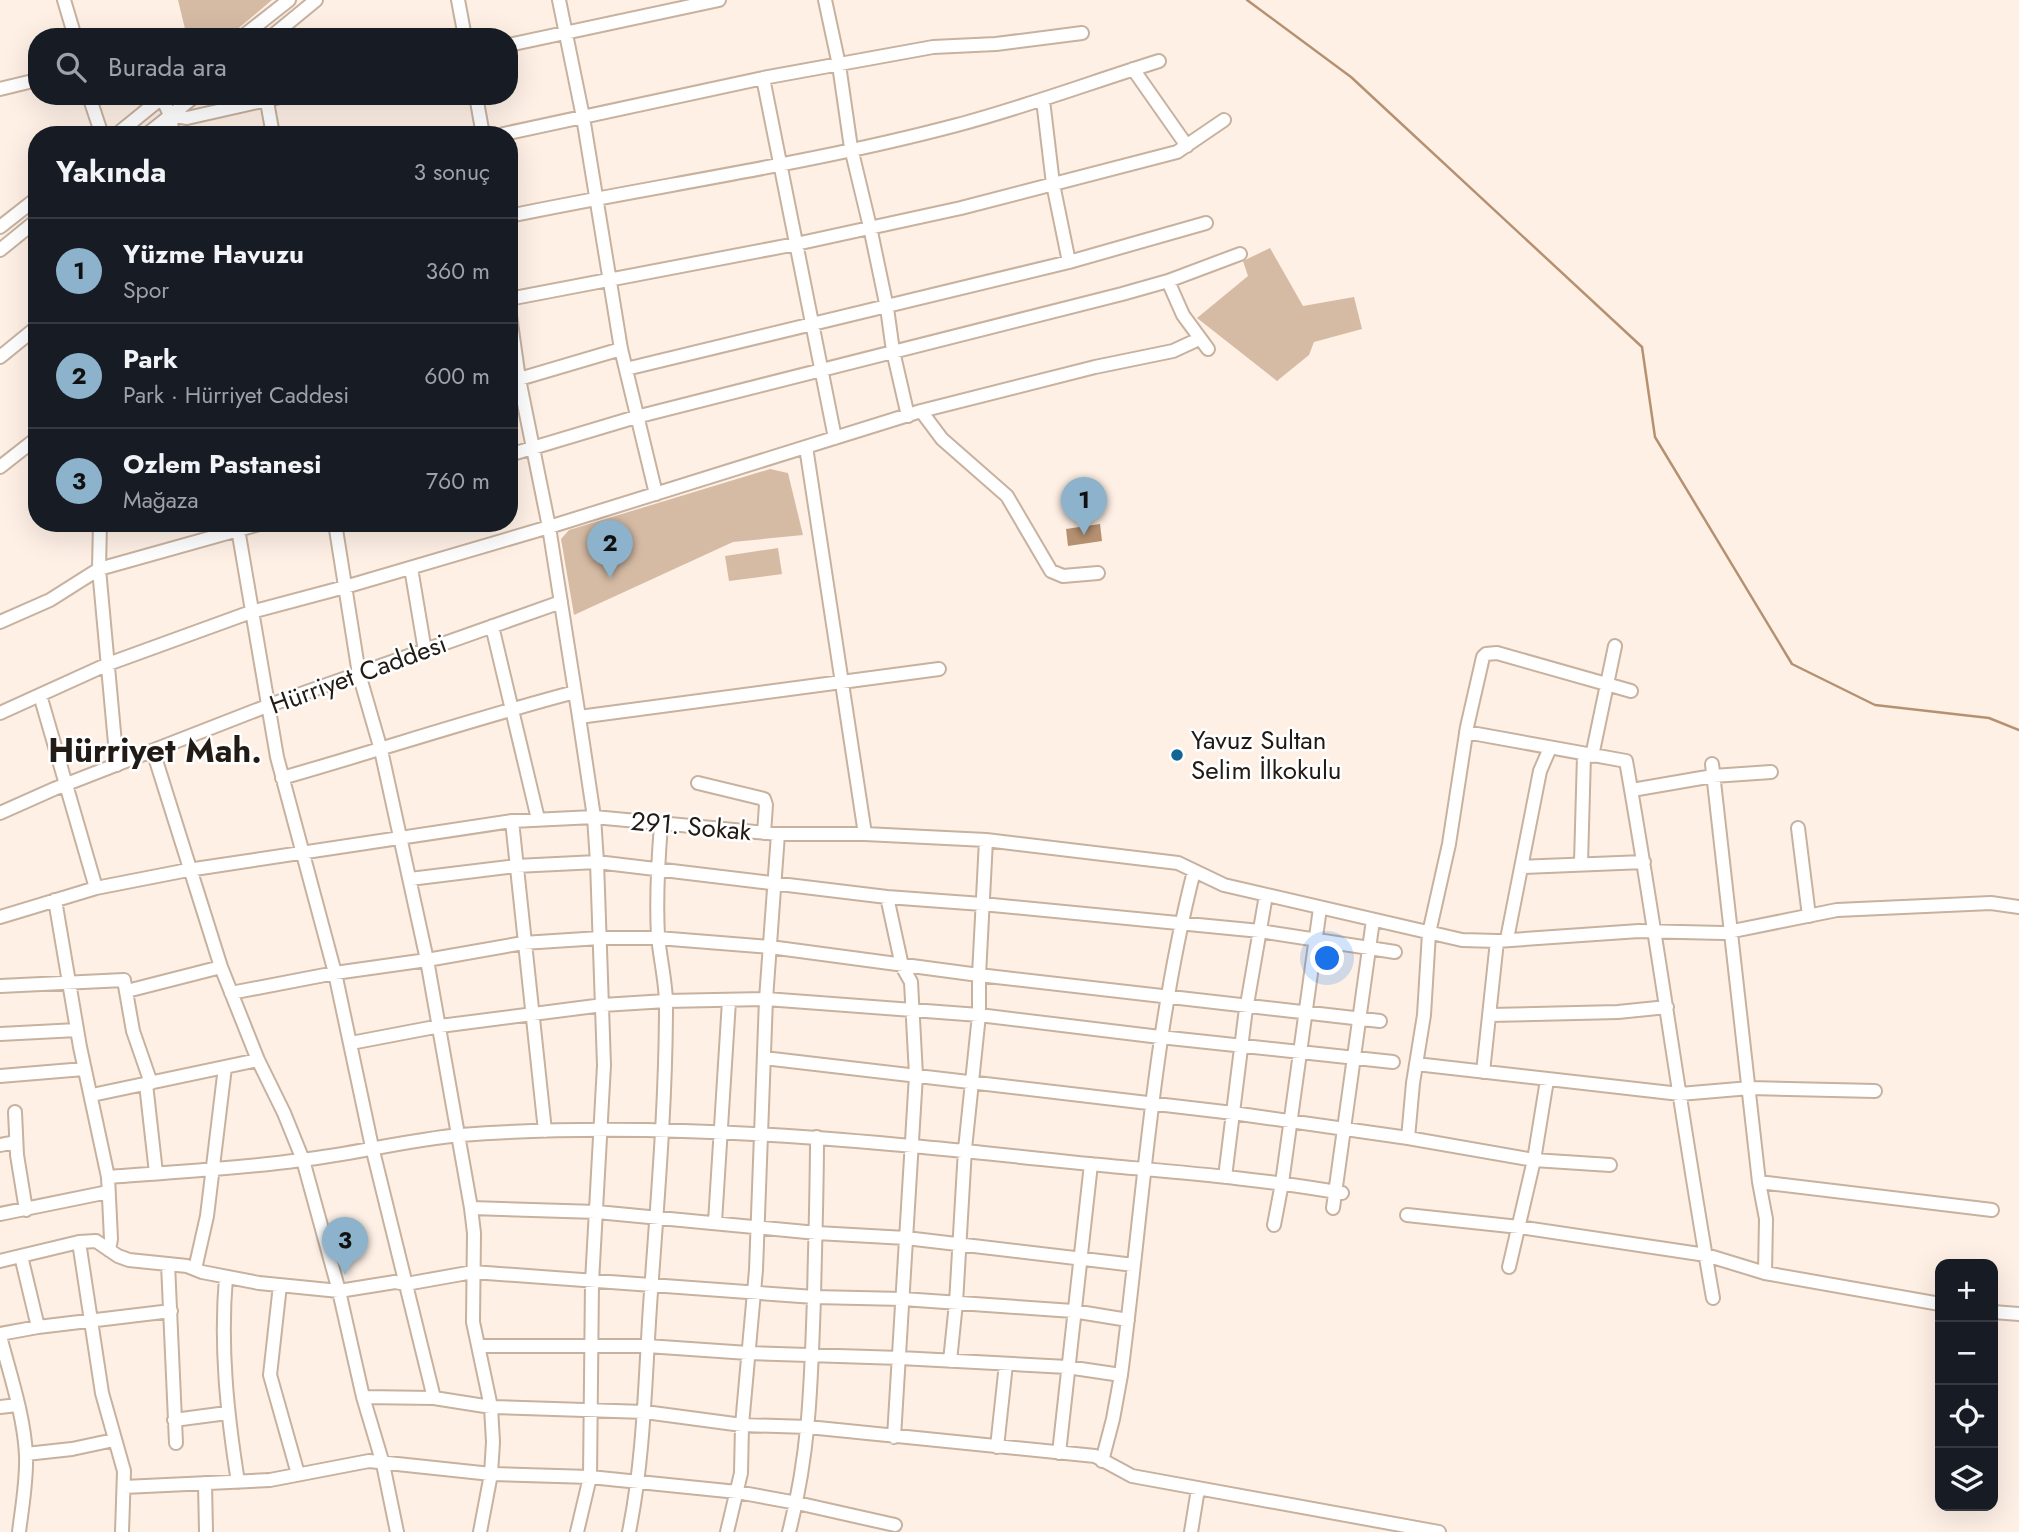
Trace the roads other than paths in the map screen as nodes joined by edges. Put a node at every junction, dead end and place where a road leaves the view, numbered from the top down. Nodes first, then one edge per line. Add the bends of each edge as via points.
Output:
1 (64, 0) edge
2 (289, 0) edge
3 (316, 0) edge
4 (458, 0) edge
5 (559, 0) edge
6 (719, 0) edge
7 (825, 0) edge
8 (72, 28) edge
9 (253, 28) edge
10 (282, 28) edge
11 (463, 28) edge
12 (566, 32) junction
13 (1082, 33) dead end
14 (518, 43) edge
15 (1159, 61) dead end
16 (839, 65) junction
17 (1133, 69) junction
18 (763, 78) junction
19 (28, 82) edge
20 (0, 89) edge
21 (1042, 100) junction
22 (92, 105) edge
23 (153, 105) edge
24 (166, 105) edge
25 (184, 105) edge
26 (239, 105) edge
27 (268, 105) edge
28 (478, 105) edge
29 (170, 116) junction
30 (583, 117) junction
31 (1224, 120) dead end
32 (99, 126) edge
33 (127, 126) edge
34 (157, 126) edge
35 (172, 126) edge
36 (272, 126) edge
37 (482, 126) edge
38 (518, 131) edge
39 (1187, 146) junction
40 (851, 148) junction
41 (779, 164) junction
42 (1053, 184) junction
43 (596, 198) junction
44 (28, 205) edge
45 (518, 214) edge
46 (1206, 223) dead end
47 (0, 227) edge
48 (28, 227) edge
49 (870, 227) junction
50 (796, 244) junction
51 (0, 250) edge
52 (1240, 254) dead end
53 (1069, 262) junction
54 (610, 281) junction
55 (1168, 281) junction
56 (518, 297) edge
57 (887, 307) junction
58 (811, 325) junction
59 (28, 334) edge
60 (621, 349) junction
61 (893, 351) junction
62 (0, 357) edge
63 (626, 369) junction
64 (821, 369) junction
65 (518, 379) edge
66 (518, 395) edge
67 (921, 411) junction
68 (908, 415) junction
69 (636, 417) junction
70 (835, 438) junction
71 (28, 445) edge
72 (806, 447) junction
73 (532, 449) junction
74 (518, 453) edge
75 (0, 467) edge
76 (656, 494) junction
77 (549, 527) junction
78 (100, 532) edge
79 (221, 532) edge
80 (239, 532) edge
81 (336, 532) edge
82 (411, 568) junction
83 (99, 569) junction
84 (1098, 573) dead end
85 (345, 587) junction
86 (561, 601) junction
87 (251, 612) junction
88 (0, 622) edge
89 (492, 626) junction
90 (1615, 646) dead end
91 (425, 651) junction
92 (108, 664) junction
93 (939, 669) dead end
94 (359, 674) junction
95 (841, 683) junction
96 (1608, 684) junction
97 (1631, 691) dead end
98 (575, 692) junction
99 (40, 695) junction
100 (267, 706) junction
101 (511, 709) junction
102 (0, 713) edge
103 (579, 717) junction
104 (1466, 732) junction
105 (1550, 748) junction
106 (381, 750) junction
107 (153, 751) junction
108 (1588, 755) junction
109 (117, 765) junction
110 (1713, 770) junction
111 (1771, 772) dead end
112 (282, 778) junction
113 (698, 783) dead end
114 (67, 784) junction
115 (1632, 790) junction
116 (0, 813) edge
117 (594, 817) junction
118 (538, 819) junction
119 (512, 821) junction
120 (661, 825) junction
121 (1798, 828) dead end
122 (764, 833) junction
123 (778, 834) junction
124 (865, 834) junction
125 (400, 839) junction
126 (986, 840) junction
127 (303, 852) junction
128 (597, 862) junction
129 (1581, 863) junction
130 (1644, 863) junction
131 (516, 866) junction
132 (1521, 867) junction
133 (657, 869) junction
134 (188, 870) junction
135 (1194, 871) junction
136 (410, 879) junction
137 (775, 883) junction
138 (96, 888) junction
139 (1266, 895) junction
140 (887, 897) junction
141 (55, 900) junction
142 (982, 904) junction
143 (2019, 907) edge
144 (1320, 908) junction
145 (1809, 916) junction
146 (0, 917) edge
147 (1373, 920) junction
148 (1180, 924) junction
149 (1260, 931) junction
150 (1655, 932) junction
151 (1732, 932) junction
152 (1429, 933) junction
153 (600, 938) junction
154 (658, 938) junction
155 (1314, 939) junction
156 (1502, 940) junction
157 (523, 943) junction
158 (770, 947) junction
159 (1368, 948) junction
160 (1395, 952) dead end
161 (428, 960) junction
162 (902, 966) junction
163 (221, 967) junction
164 (335, 973) junction
165 (979, 975) junction
166 (68, 981) junction
167 (0, 986) edge
168 (127, 991) junction
169 (231, 993) junction
170 (1168, 997) junction
171 (766, 999) junction
172 (666, 1000) junction
173 (729, 1001) junction
174 (603, 1005) junction
175 (1247, 1006) junction
176 (1667, 1007) junction
177 (913, 1010) junction
178 (533, 1013) junction
179 (1306, 1013) junction
180 (979, 1015) junction
181 (1489, 1015) junction
182 (1359, 1018) junction
183 (1380, 1021) dead end
184 (440, 1026) junction
185 (77, 1030) junction
186 (0, 1034) edge
187 (1160, 1037) junction
188 (351, 1043) junction
189 (1241, 1046) junction
190 (1300, 1052) junction
191 (764, 1058) junction
192 (1353, 1058) junction
193 (258, 1060) junction
194 (1393, 1062) dead end
195 (1416, 1064) junction
196 (225, 1068) junction
197 (85, 1069) junction
198 (1483, 1072) junction
199 (916, 1075) junction
200 (0, 1076) edge
201 (1547, 1080) junction
202 (973, 1082) junction
203 (149, 1084) junction
204 (1750, 1088) junction
205 (1875, 1091) dead end
206 (1680, 1094) junction
207 (92, 1095) junction
208 (1150, 1102) junction
209 (15, 1112) dead end
210 (1233, 1113) junction
211 (1289, 1121) junction
212 (1343, 1128) junction
213 (601, 1129) junction
214 (545, 1131) junction
215 (664, 1132) junction
216 (720, 1132) junction
217 (762, 1133) junction
218 (459, 1136) junction
219 (817, 1137) junction
220 (1408, 1138) junction
221 (16, 1142) junction
222 (0, 1145) edge
223 (913, 1145) junction
224 (372, 1147) junction
225 (965, 1149) junction
226 (303, 1160) junction
227 (1534, 1160) junction
228 (1091, 1164) junction
229 (1610, 1165) dead end
230 (1144, 1168) junction
231 (214, 1169) junction
232 (156, 1173) junction
233 (108, 1177) junction
234 (1225, 1177) junction
235 (1759, 1182) junction
236 (1282, 1183) junction
237 (108, 1192) junction
238 (1339, 1192) junction
239 (471, 1208) junction
240 (1333, 1209) dead end
241 (26, 1210) junction
242 (1992, 1210) dead end
243 (597, 1212) junction
244 (0, 1214) edge
245 (1407, 1215) dead end
246 (657, 1217) junction
247 (715, 1222) junction
248 (1274, 1225) dead end
249 (757, 1227) junction
250 (1519, 1227) junction
251 (817, 1233) junction
252 (906, 1238) junction
253 (79, 1242) junction
254 (960, 1244) junction
255 (108, 1250) junction
256 (1706, 1255) junction
257 (21, 1256) junction
258 (1079, 1257) junction
259 (0, 1261) edge
260 (168, 1264) junction
261 (1134, 1265) junction
262 (1509, 1267) dead end
263 (195, 1269) junction
264 (473, 1272) junction
265 (1765, 1273) junction
266 (226, 1277) junction
267 (592, 1282) junction
268 (406, 1284) junction
269 (652, 1284) junction
270 (280, 1285) junction
271 (339, 1291) junction
272 (754, 1292) junction
273 (814, 1297) junction
274 (1713, 1298) dead end
275 (903, 1299) junction
276 (956, 1303) junction
277 (1935, 1303) edge
278 (171, 1311) junction
279 (1073, 1311) junction
280 (1998, 1312) edge
281 (2019, 1314) edge
282 (89, 1320) junction
283 (1128, 1320) junction
284 (38, 1327) junction
285 (0, 1335) edge
286 (479, 1346) junction
287 (592, 1346) junction
288 (648, 1346) junction
289 (748, 1353) junction
290 (812, 1354) junction
291 (900, 1357) junction
292 (950, 1361) junction
293 (1006, 1364) junction
294 (1067, 1367) junction
295 (4, 1372) edge
296 (1121, 1375) junction
297 (363, 1397) junction
298 (434, 1398) junction
299 (17, 1405) junction
300 (0, 1407) edge
301 (491, 1407) junction
302 (590, 1411) junction
303 (645, 1412) junction
304 (228, 1413) junction
305 (174, 1420) junction
306 (742, 1425) junction
307 (808, 1427) junction
308 (894, 1437) junction
309 (114, 1440) junction
310 (176, 1443) dead end
311 (997, 1447) junction
312 (1059, 1453) junction
313 (26, 1454) junction
314 (1102, 1461) junction
315 (383, 1464) junction
316 (298, 1474) junction
317 (491, 1474) junction
318 (590, 1477) junction
319 (638, 1481) junction
320 (238, 1482) junction
321 (205, 1483) junction
322 (124, 1487) junction
323 (1198, 1489) junction
324 (737, 1492) junction
325 (796, 1503) junction
326 (895, 1525) dead end
327 (19, 1532) edge
328 (122, 1532) edge
329 (206, 1532) edge
330 (397, 1532) edge
331 (480, 1532) edge
332 (577, 1532) edge
333 (629, 1532) edge
334 (727, 1532) edge
335 (789, 1532) edge
336 (1191, 1532) edge
337 (1439, 1532) edge

1 - 8 street
2 - 9 street
3 - 10 street
4 - 11 street
5 - 12 street
6 - 12 street
7 - 16 street
12 - 14 street
12 - 30 street
13 - 16 street via 933,47
15 - 17 street
16 - 18 street
16 - 40 street
17 - 21 street
17 - 39 street
18 - 30 street
18 - 41 street
19 - 20 street
21 - 40 street
21 - 42 street
22 - 32 street
23 - 33 street
24 - 29 street
25 - 29 street
26 - 29 street via 187,118
27 - 36 street
28 - 37 street
29 - 34 street
29 - 35 street
30 - 38 street
30 - 43 street
31 - 39 street
39 - 42 street
40 - 41 street
40 - 49 street
41 - 43 street
41 - 50 street
42 - 49 street
42 - 53 street
43 - 45 street
43 - 54 street
44 - 47 street
46 - 53 street
48 - 51 street
49 - 50 street
49 - 57 street
50 - 54 street
50 - 58 street
52 - 55 street
53 - 57 street
54 - 56 street
54 - 60 street
55 - 61 street
55 - 67 street via 1203,344
57 - 58 street
57 - 61 street
58 - 63 street
58 - 64 street
59 - 62 street
60 - 63 street
60 - 65 street
61 - 64 street
61 - 68 street
63 - 69 street
64 - 69 street
64 - 70 street
66 - 73 street
67 - 68 street
67 - 84 street via 942,439 1007,496 1051,571 1063,576
68 - 70 street
69 - 73 street
69 - 76 street
70 - 72 street
71 - 75 street
72 - 76 street
72 - 95 street
73 - 74 street
73 - 77 street
76 - 77 street
77 - 82 street
77 - 86 street
78 - 83 street
79 - 83 street
80 - 87 street
81 - 85 street
82 - 85 street
82 - 91 street
83 - 88 street via 50,600
83 - 92 street
85 - 87 street
85 - 94 street
86 - 89 street, Hürriyet Caddesi
86 - 98 street
87 - 92 street
87 - 100 street
89 - 91 street, Hürriyet Caddesi
89 - 101 street
90 - 96 street
91 - 94 street, Hürriyet Caddesi
92 - 99 street
92 - 109 street
93 - 95 street
94 - 100 street, Hürriyet Caddesi
94 - 106 street
95 - 103 street
95 - 124 street
96 - 97 street
96 - 104 street via 1497,653 1486,654
96 - 108 street
98 - 101 street
98 - 103 street
99 - 102 street
99 - 114 street
100 - 107 street, Hürriyet Caddesi
100 - 112 street
101 - 106 street
101 - 118 street
103 - 117 street
104 - 105 street
104 - 152 street via 1449,844
105 - 108 street
105 - 132 street via 1540,771
106 - 112 street
106 - 125 street
107 - 109 street, Hürriyet Caddesi
107 - 134 street
108 - 115 street via 1626,761
108 - 129 street
109 - 114 street, Hürriyet Caddesi
110 - 111 street
110 - 115 street
110 - 151 street
112 - 127 street
113 - 122 street via 764,799
114 - 116 street, Hürriyet Caddesi
114 - 138 street
115 - 130 street
117 - 118 street, 291. Sokak
117 - 120 street, 291. Sokak
117 - 128 street
118 - 119 street, 291. Sokak
119 - 125 street, 291. Sokak
119 - 131 street
120 - 122 street, 291. Sokak
120 - 133 street
121 - 145 street
122 - 123 street, 291. Sokak
123 - 124 street, 291. Sokak
123 - 137 street
124 - 126 street, 291. Sokak
125 - 127 street, 291. Sokak
125 - 136 street
126 - 135 street, 291. Sokak via 1178,863
126 - 142 street
127 - 134 street, 291. Sokak
127 - 164 street
128 - 131 street
128 - 133 street
128 - 153 street
129 - 130 street
129 - 132 street
130 - 150 street
131 - 136 street
131 - 157 street
132 - 156 street
133 - 137 street
133 - 154 street
134 - 138 street, 291. Sokak
134 - 163 street
135 - 139 street, 291. Sokak via 1224,885
135 - 148 street
136 - 161 street
137 - 140 street
137 - 158 street
138 - 141 street, 291. Sokak
139 - 144 street, 291. Sokak
139 - 149 street
140 - 142 street
140 - 162 street
141 - 146 street, 291. Sokak
141 - 166 street
142 - 148 street
142 - 165 street
143 - 145 street, 291. Sokak via 1991,903 1837,910
144 - 147 street, 291. Sokak
144 - 155 street
145 - 151 street, 291. Sokak
147 - 152 street, 291. Sokak
147 - 159 street
148 - 149 street
148 - 170 street
149 - 155 street
149 - 175 street
150 - 151 street, 291. Sokak
150 - 156 street, 291. Sokak
150 - 176 street
151 - 204 street
152 - 156 street, 291. Sokak via 1462,940
152 - 195 street
153 - 154 street
153 - 157 street
153 - 174 street
154 - 158 street
154 - 172 street
155 - 159 street
155 - 179 street
156 - 181 street
157 - 161 street
157 - 178 street
158 - 162 street
158 - 171 street
159 - 160 street
159 - 182 street
161 - 164 street
161 - 184 street
162 - 165 street
162 - 177 street via 911,982
163 - 168 street
163 - 169 street
164 - 169 street
164 - 188 street
165 - 170 street
165 - 180 street
166 - 167 street
166 - 168 street via 120,978
166 - 185 street
168 - 203 street
169 - 193 street
170 - 175 street
170 - 187 street
171 - 173 street
171 - 177 street
171 - 191 street
172 - 173 street
172 - 174 street
172 - 215 street
173 - 216 street
174 - 178 street
174 - 213 street
175 - 179 street
175 - 189 street
176 - 181 street
176 - 206 street
177 - 180 street
177 - 199 street
178 - 184 street
178 - 214 street
179 - 182 street
179 - 190 street
180 - 187 street
180 - 202 street
181 - 198 street
182 - 183 street
182 - 192 street
184 - 188 street
184 - 218 street
185 - 186 street
185 - 197 street
187 - 189 street
187 - 208 street
188 - 224 street
189 - 190 street
189 - 210 street
190 - 192 street
190 - 211 street
191 - 199 street
191 - 217 street
192 - 194 street
192 - 212 street
193 - 196 street
193 - 226 street
195 - 198 street
195 - 220 street
196 - 203 street
196 - 231 street
197 - 200 street
197 - 207 street
198 - 201 street
199 - 202 street
199 - 223 street
201 - 206 street
201 - 227 street
202 - 208 street
202 - 225 street
203 - 207 street
203 - 232 street
204 - 205 street
204 - 206 street
204 - 235 street
206 - 256 street
207 - 233 street
208 - 210 street
208 - 230 street
209 - 221 street
210 - 211 street
210 - 234 street
211 - 212 street
211 - 236 street
212 - 220 street
212 - 238 street
213 - 214 street
213 - 215 street
213 - 243 street
214 - 218 street
215 - 216 street
215 - 246 street
216 - 217 street
216 - 247 street
217 - 219 street
217 - 249 street
218 - 224 street
218 - 239 street
219 - 223 street
219 - 251 street
220 - 227 street
221 - 222 street
221 - 241 street
223 - 225 street
223 - 252 street
224 - 226 street
224 - 268 street
225 - 228 street
225 - 254 street
226 - 231 street
226 - 271 street
227 - 229 street
227 - 250 street
228 - 230 street
228 - 258 street
230 - 234 street
230 - 261 street
231 - 232 street
231 - 263 street
232 - 233 street
233 - 237 street
234 - 236 street
235 - 242 street
235 - 265 street via 1766,1219
236 - 238 street
236 - 248 street
237 - 241 street
237 - 255 street
238 - 240 street
239 - 243 street
239 - 264 street
241 - 244 street
243 - 246 street
243 - 267 street
245 - 250 street
246 - 247 street
246 - 269 street
247 - 249 street
249 - 251 street
249 - 272 street
250 - 256 street
250 - 262 street
251 - 252 street
251 - 273 street
252 - 254 street
252 - 275 street
253 - 255 street via 96,1241
253 - 257 street
253 - 282 street
254 - 258 street
254 - 276 street
255 - 260 street via 129,1260
256 - 265 street
256 - 274 street
257 - 259 street
257 - 284 street
258 - 261 street
258 - 279 street
260 - 263 street
260 - 278 street
261 - 283 street
263 - 266 street
264 - 267 street
264 - 268 street
264 - 286 street via 472,1322
265 - 277 street
266 - 270 street
266 - 304 street via 222,1339
267 - 269 street
267 - 287 street
268 - 271 street
268 - 298 street
269 - 272 street
269 - 288 street
270 - 271 street
270 - 316 street via 270,1375
271 - 297 street
272 - 273 street
272 - 289 street
273 - 275 street
273 - 290 street
275 - 276 street
275 - 291 street
276 - 279 street
276 - 292 street
278 - 282 street
278 - 305 street
279 - 283 street
279 - 294 street
280 - 281 street
282 - 284 street
282 - 309 street
283 - 296 street
284 - 285 street
285 - 295 street
286 - 287 street
286 - 301 street
287 - 288 street
287 - 302 street
288 - 289 street
288 - 303 street
289 - 290 street
289 - 306 street
290 - 291 street
290 - 307 street
291 - 292 street
291 - 308 street
292 - 293 street
293 - 294 street
293 - 311 street
294 - 296 street
294 - 312 street
295 - 299 street
296 - 314 street
297 - 298 street
297 - 315 street
298 - 301 street
299 - 300 street
299 - 313 street
301 - 302 street
301 - 317 street
302 - 303 street
302 - 318 street
303 - 306 street
303 - 319 street
304 - 305 street
304 - 320 street
305 - 310 street
306 - 307 street
306 - 324 street
307 - 308 street
307 - 325 street
308 - 311 street
309 - 313 street
309 - 322 street
311 - 312 street
312 - 314 street via 1095,1456
313 - 327 street
314 - 323 street via 1132,1476
315 - 316 street via 369,1461
315 - 317 street
315 - 330 street
316 - 320 street
317 - 318 street
317 - 331 street
318 - 319 street
318 - 332 street
319 - 324 street
319 - 333 street
320 - 321 street
321 - 322 street
321 - 329 street
322 - 328 street
323 - 336 street
323 - 337 street
324 - 325 street
324 - 334 street
325 - 326 street
325 - 335 street

